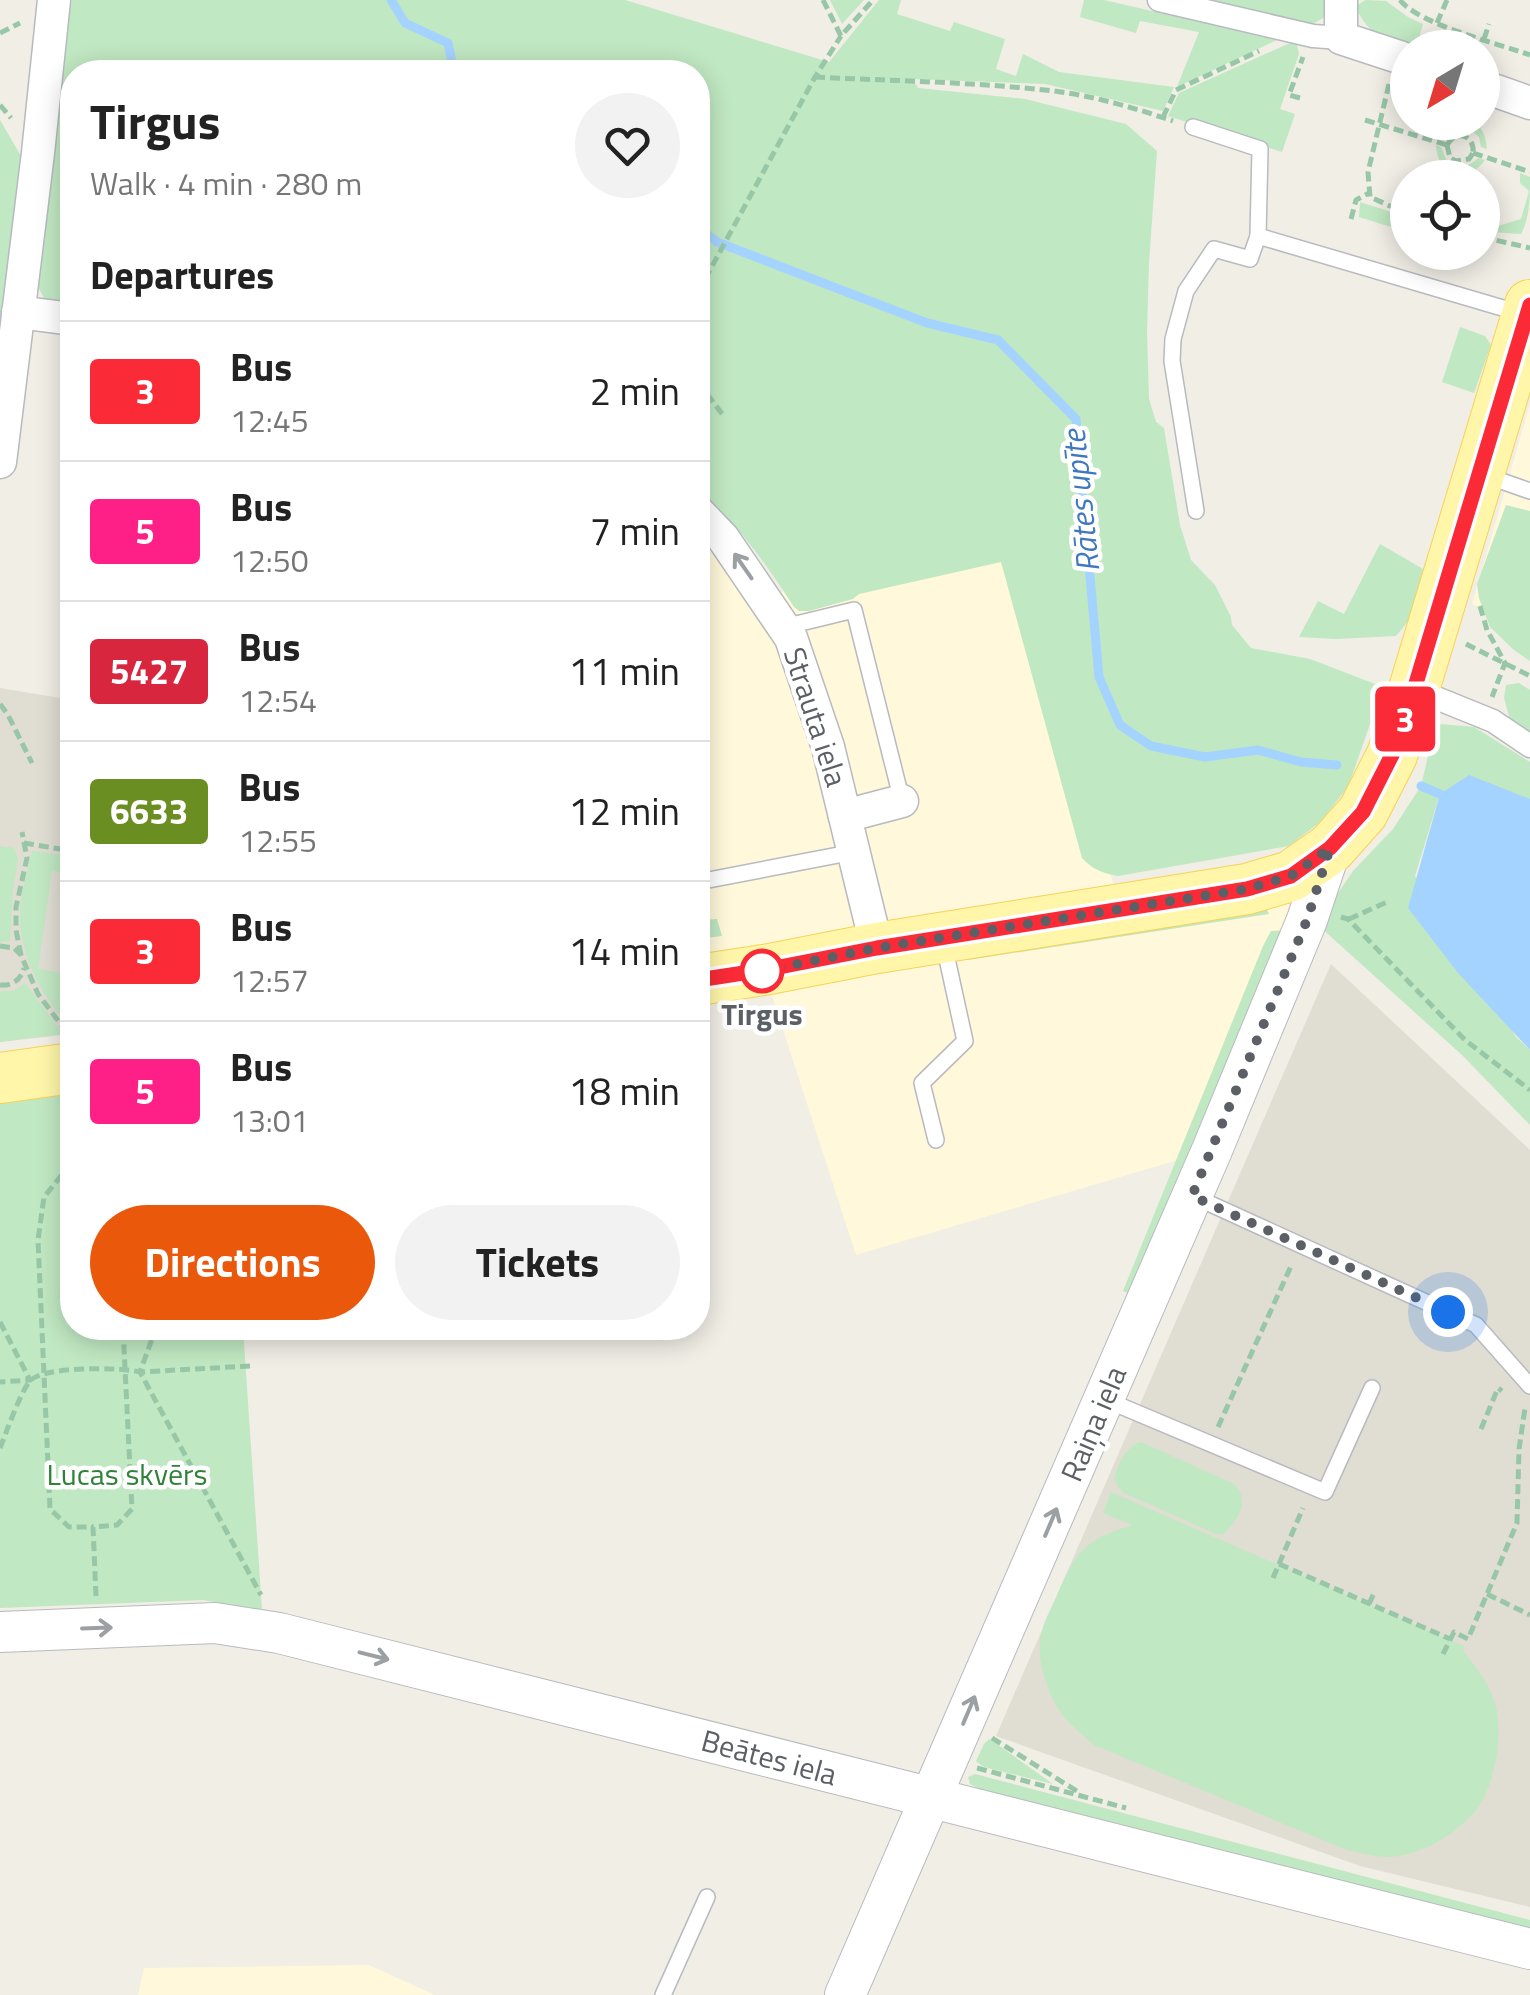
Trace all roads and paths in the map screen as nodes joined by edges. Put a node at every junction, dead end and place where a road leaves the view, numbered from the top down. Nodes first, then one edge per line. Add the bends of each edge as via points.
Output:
1 (54, 0) edge
2 (824, 0) edge
3 (872, 0) edge
4 (1160, 0) edge
5 (1341, 0) edge
6 (1400, 0) edge
7 (1450, 0) edge
8 (1437, 23) junction
9 (1490, 24) dead end
10 (1458, 30) edge
11 (1488, 30) edge
12 (1317, 35) junction
13 (842, 36) junction
14 (1500, 44) edge
15 (1530, 54) edge
16 (1390, 55) edge
17 (814, 81) junction
18 (1500, 92) edge
19 (1390, 93) edge
20 (1300, 98) dead end
21 (1530, 103) edge
22 (1366, 120) dead end
23 (1380, 124) junction
24 (1193, 127) dead end
25 (1447, 144) junction
26 (1473, 153) junction
27 (1530, 172) edge
28 (1370, 192) junction
29 (1390, 206) edge
30 (1352, 220) dead end
31 (1258, 236) junction
32 (1500, 241) edge
33 (1530, 248) edge
34 (710, 270) edge
35 (1528, 310) edge
36 (18, 312) junction
37 (60, 317) edge
38 (710, 398) edge
39 (723, 415) dead end
40 (0, 462) edge
41 (1478, 473) junction
42 (1530, 491) edge
43 (1196, 511) dead end
44 (710, 524) edge
45 (1477, 598) dead end
46 (787, 635) junction
47 (1457, 641) dead end
48 (1506, 663) junction
49 (1530, 676) edge
50 (1414, 690) junction
51 (0, 704) edge
52 (1483, 718) junction
53 (1530, 746) edge
54 (32, 763) dead end
55 (902, 802) joint
56 (845, 816) junction
57 (22, 832) dead end
58 (24, 843) junction
59 (1330, 848) junction
60 (60, 849) edge
61 (854, 852) junction
62 (710, 880) edge
63 (1387, 902) dead end
64 (942, 938) junction
65 (0, 946) edge
66 (877, 948) junction
67 (21, 954) junction
68 (24, 965) junction
69 (710, 978) edge
70 (0, 985) edge
71 (60, 1023) edge
72 (0, 1078) edge
73 (60, 1084) edge
74 (1530, 1090) edge
75 (936, 1140) dead end
76 (60, 1178) edge
77 (1192, 1196) junction
78 (1292, 1264) dead end
79 (0, 1322) edge
80 (124, 1340) edge
81 (152, 1340) edge
82 (250, 1366) dead end
83 (125, 1368) junction
84 (140, 1372) junction
85 (44, 1373) junction
86 (30, 1380) junction
87 (0, 1382) edge
88 (1529, 1385) edge
89 (1372, 1388) dead end
90 (1104, 1398) junction
91 (1511, 1398) dead end
92 (1481, 1429) dead end
93 (1210, 1444) junction
94 (0, 1448) edge
95 (1519, 1453) junction
96 (1530, 1455) edge
97 (1312, 1486) junction
98 (93, 1527) junction
99 (1279, 1564) junction
100 (1272, 1578) dead end
101 (1374, 1591) dead end
102 (1487, 1594) junction
103 (1370, 1604) junction
104 (1530, 1615) edge
105 (98, 1628) junction
106 (0, 1632) edge
107 (279, 1633) junction
108 (1450, 1639) junction
109 (1443, 1654) dead end
110 (986, 1734) dead end
111 (1086, 1798) dead end
112 (930, 1800) junction
113 (706, 1897) dead end
114 (1530, 1950) edge
115 (663, 1995) edge
116 (845, 1995) edge

1 - 36 street
2 - 13 path
3 - 13 path
4 - 12 street
5 - 12 street
6 - 8 path
7 - 8 path
8 - 10 path
9 - 11 path
12 - 16 street
12 - 17 path via 1176,90 1167,118 1057,91
12 - 20 path via 1289,96
13 - 17 path
14 - 15 path
17 - 34 path
18 - 21 street
19 - 23 path
22 - 23 path
23 - 25 path
23 - 28 path
24 - 31 lane via 1260,149
25 - 26 path via 1456,161
25 - 26 path via 1464,135
26 - 27 path
28 - 29 path
28 - 30 path via 1356,200
31 - 35 lane
31 - 43 lane via 1250,259 1214,249 1186,291 1173,340
32 - 33 path
35 - 41 main road
36 - 37 street
36 - 40 street
38 - 39 path
41 - 42 lane
41 - 50 main road
46 -> 44 street, Strauta iela
45 - 48 path
46 - 55 lane via 854,610
46 - 56 street, Strauta iela
47 - 48 path
48 - 49 path
48 - 52 path
50 - 52 street
50 - 59 main road via 1363,812
51 - 54 path
52 - 53 street
55 - 56 street
56 - 61 street, Strauta iela
57 - 58 path
58 - 60 path
58 - 67 path via 16,907
59 - 64 main road via 1291,876 1247,889
59 - 77 street, Raiņa iela via 1307,920
61 - 62 lane
61 - 66 street, Strauta iela
63 - 74 path via 1348,919 1465,1040
64 - 66 main road
64 - 75 lane via 965,1040 922,1083
65 - 67 path
66 - 69 main road
67 - 68 path
68 - 70 path via 16,982
68 - 71 path
72 - 73 main road
76 - 85 path via 44,1198 38,1240
77 - 88 lane via 1476,1325
77 - 90 street, Raiņa iela
78 - 93 path
79 - 86 path
80 - 83 path
81 - 84 path
82 - 84 path
83 - 84 path
83 - 85 path
83 - 98 path via 132,1508 116,1526
84 - 107 path
85 - 86 path
85 - 98 path via 50,1508 69,1527
86 - 87 path
86 - 94 path
88 - 95 path
89 - 97 lane via 1325,1492
90 - 93 lane
112 -> 90 street, Raiņa iela
91 - 92 path via 1498,1388
93 - 97 lane
95 - 96 path
95 - 102 path via 1517,1523
97 - 99 path
98 - 105 path
99 - 100 path
99 - 103 path
101 - 103 path
102 - 104 path
102 - 108 path via 1468,1639 1454,1632
103 - 108 path
106 -> 105 street, Beātes iela
105 - 107 street, Beātes iela via 215,1624
107 -> 112 street, Beātes iela
108 - 109 path
110 - 111 path
112 - 114 street, Beātes iela
112 - 116 street, Raiņa iela
113 - 115 lane

